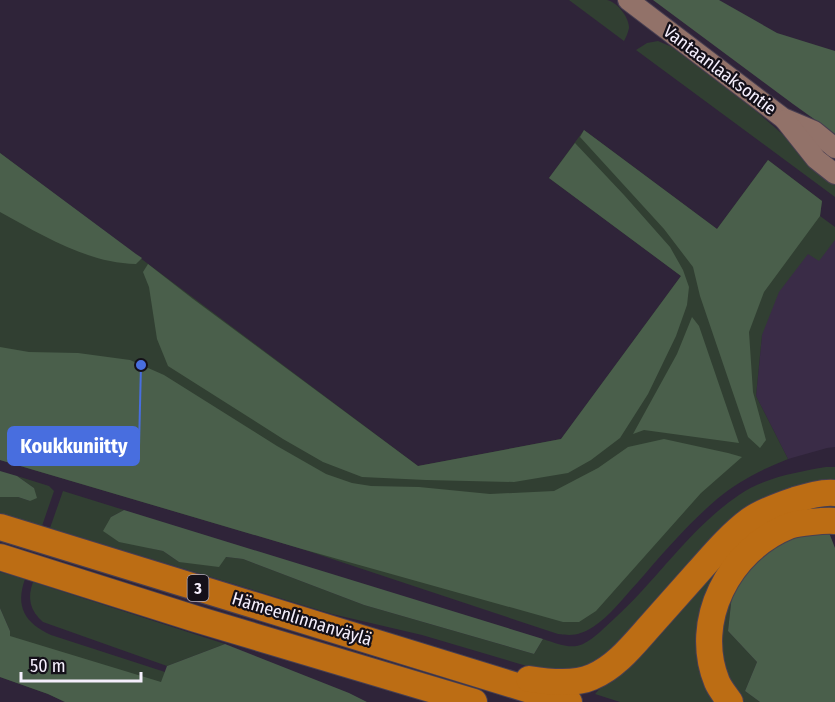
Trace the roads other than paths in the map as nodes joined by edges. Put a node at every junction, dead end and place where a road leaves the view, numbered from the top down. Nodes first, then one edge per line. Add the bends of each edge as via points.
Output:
1 (628, 0) edge
2 (783, 118) junction
3 (835, 148) edge
4 (835, 174) edge
5 (835, 493) edge
6 (835, 521) edge
7 (0, 527) edge
8 (0, 557) edge
9 (289, 647) junction
10 (460, 669) junction
11 (410, 702) edge
12 (474, 702) edge
13 (569, 702) edge
14 (730, 702) edge

1 - 2 main road, Vantaanlaaksontie
2 - 3 main road, Vantaanlaaksontie via 814,131
2 - 4 main road, Vantaanlaaksontie via 816,159
5 - 10 highway via 805,496 751,519 729,537 618,660 592,677 579,681 534,680
6 - 14 highway via 790,525 759,543 723,585 710,623 710,652 717,683
7 - 10 highway, Hämeenlinnanväylä / 3
8 - 9 highway, Hämeenlinnanväylä / 3
9 - 11 highway
9 - 12 highway, Hämeenlinnanväylä / 3
10 - 13 highway, Hämeenlinnanväylä / 3

